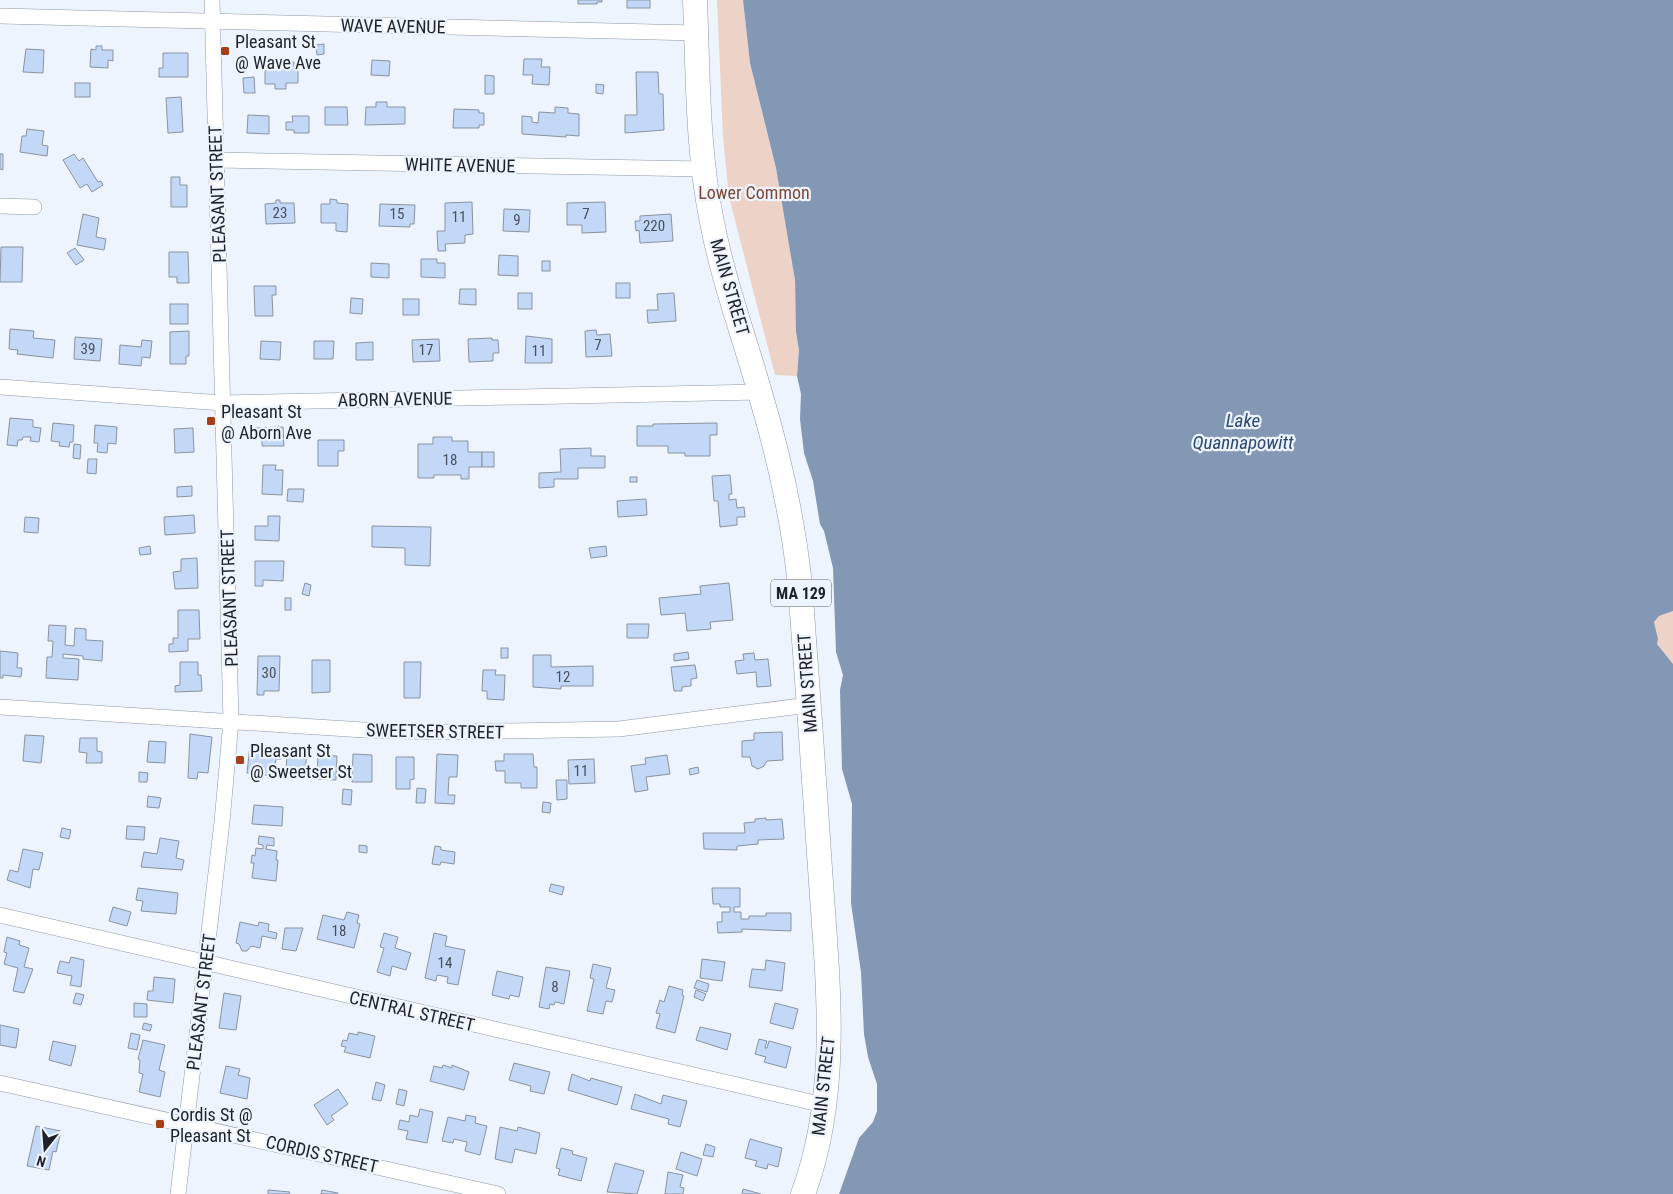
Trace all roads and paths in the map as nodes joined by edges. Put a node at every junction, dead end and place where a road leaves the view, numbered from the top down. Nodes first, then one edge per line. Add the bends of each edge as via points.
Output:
1 (212, 0) edge
2 (695, 0) edge
3 (0, 16) edge
4 (212, 22) junction
5 (696, 33) junction
6 (216, 160) junction
7 (704, 169) junction
8 (0, 206) edge
9 (34, 207) dead end
10 (0, 387) edge
11 (760, 392) junction
12 (223, 403) junction
13 (809, 705) junction
14 (0, 707) edge
15 (230, 721) junction
16 (0, 915) edge
17 (206, 964) junction
18 (0, 1083) edge
19 (824, 1105) junction
20 (186, 1124) junction
21 (178, 1194) edge
22 (495, 1194) edge
23 (803, 1194) edge

1 - 4 street, PLEASANT STREET
2 - 5 main road, MAIN STREET / MA 129
3 - 4 street, WAVE AVENUE
4 - 5 street, WAVE AVENUE
4 - 6 street, PLEASANT STREET
5 - 7 main road, MAIN STREET / MA 129
6 - 7 street, WHITE AVENUE
6 - 12 street, PLEASANT STREET
7 - 11 main road, MAIN STREET / MA 129 via 719,254
8 - 9 street
10 - 12 street, ABORN AVENUE
11 - 12 street, ABORN AVENUE
11 - 13 main road, MAIN STREET / MA 129 via 794,533
12 - 15 street, PLEASANT STREET
13 - 15 street, SWEETSER STREET via 596,730 404,732
13 - 19 main road, MAIN STREET / MA 129 via 830,1026
14 - 15 street, SWEETSER STREET
15 - 17 street, PLEASANT STREET
16 - 17 street, CENTRAL STREET
17 - 19 street, CENTRAL STREET
17 - 20 street, PLEASANT STREET
18 - 20 street, CORDIS STREET
19 - 23 main road, MAIN STREET / MA 129
20 - 21 street, PLEASANT STREET
20 - 22 street, CORDIS STREET

